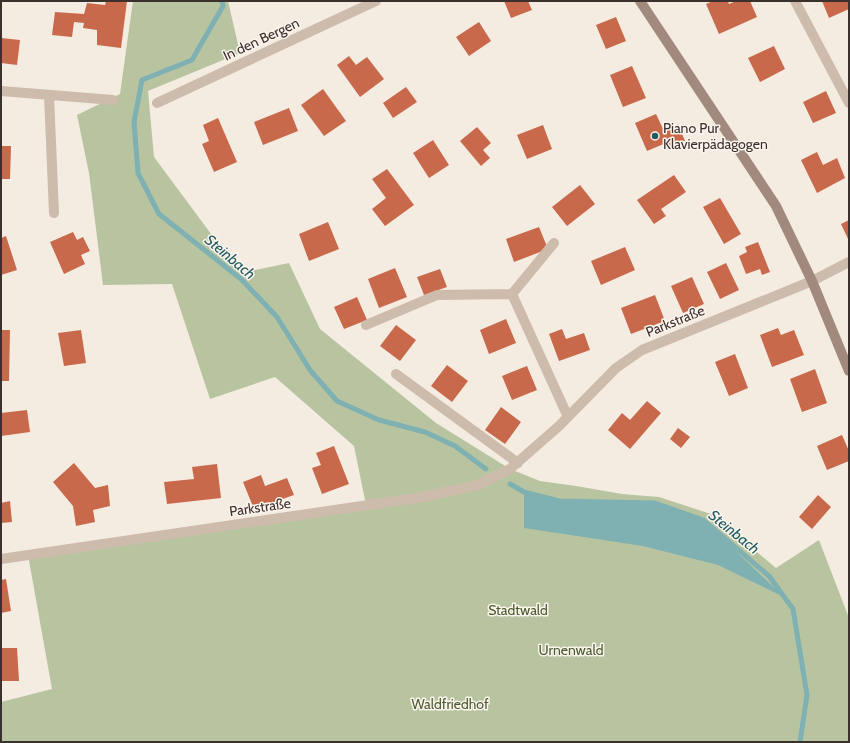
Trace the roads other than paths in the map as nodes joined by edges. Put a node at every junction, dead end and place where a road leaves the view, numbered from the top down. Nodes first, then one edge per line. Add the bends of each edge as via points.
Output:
1 (376, 1) edge
2 (640, 1) edge
3 (795, 1) edge
4 (1, 91) edge
5 (49, 95) junction
6 (113, 100) dead end
7 (157, 103) dead end
8 (849, 103) edge
9 (54, 213) dead end
10 (554, 243) dead end
11 (849, 262) edge
12 (812, 281) junction
13 (512, 294) junction
14 (366, 325) dead end
15 (849, 371) edge
16 (396, 374) dead end
17 (568, 417) junction
18 (518, 462) junction
19 (1, 559) edge

1 - 7 street, In den Bergen
2 - 12 street via 776,206
3 - 8 street
4 - 5 street
5 - 6 street
5 - 9 street
10 - 13 street
11 - 12 street, Parkstraße
12 - 15 street
12 - 17 street, Parkstraße via 642,350 616,368
13 - 14 street via 437,296
13 - 17 street
16 - 18 street
17 - 18 street, Parkstraße
18 - 19 street, Parkstraße via 510,469 478,485 423,497

